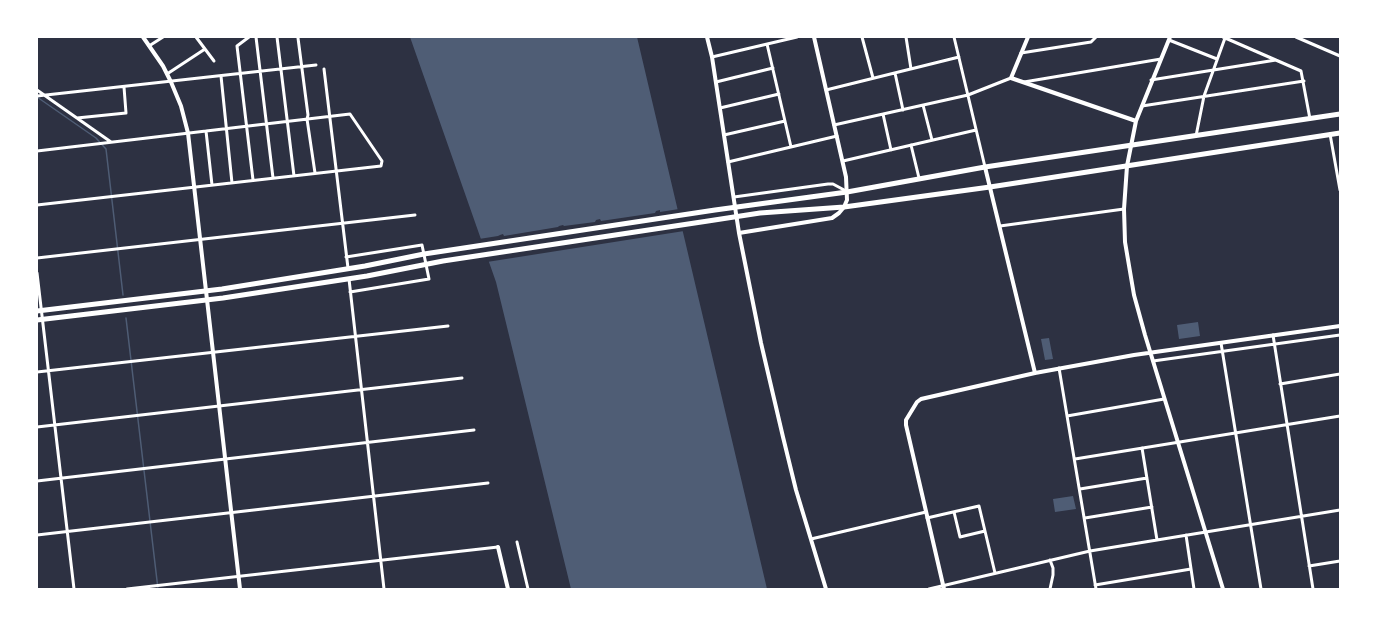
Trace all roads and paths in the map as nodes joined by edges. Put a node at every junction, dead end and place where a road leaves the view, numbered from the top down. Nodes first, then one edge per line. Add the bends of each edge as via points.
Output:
1 (143, 37) edge
2 (163, 37) edge
3 (196, 37) edge
4 (249, 37) edge
5 (256, 37) edge
6 (278, 37) edge
7 (707, 37) edge
8 (797, 37) edge
9 (814, 37) edge
10 (862, 37) edge
11 (906, 37) edge
12 (954, 37) edge
13 (1028, 37) edge
14 (1096, 37) edge
15 (1224, 37) edge
16 (1296, 37) edge
17 (298, 38) edge
18 (1169, 38) edge
19 (767, 44) junction
20 (149, 46) junction
21 (205, 50) junction
22 (1021, 53) junction
23 (1340, 56) edge
24 (712, 57) junction
25 (959, 57) junction
26 (1161, 59) junction
27 (1217, 59) junction
28 (1277, 60) junction
29 (214, 61) dead end
30 (316, 65) dead end
31 (302, 66) junction
32 (773, 68) junction
33 (281, 69) junction
34 (324, 69) dead end
35 (911, 69) junction
36 (1213, 70) junction
37 (261, 72) junction
38 (895, 73) junction
39 (167, 74) junction
40 (240, 74) junction
41 (221, 76) junction
42 (873, 78) junction
43 (1012, 78) junction
44 (1152, 80) junction
45 (1304, 81) junction
46 (171, 82) junction
47 (716, 82) junction
48 (1024, 82) junction
49 (124, 87) junction
50 (37, 90) edge
51 (826, 90) junction
52 (779, 94) junction
53 (968, 94) junction
54 (43, 95) junction
55 (37, 96) edge
56 (1204, 96) junction
57 (924, 105) junction
58 (1142, 106) junction
59 (720, 108) junction
60 (903, 110) junction
61 (883, 114) junction
62 (1340, 114) edge
63 (329, 116) junction
64 (77, 118) junction
65 (307, 119) junction
66 (1310, 119) junction
67 (288, 121) junction
68 (785, 121) junction
69 (1136, 121) junction
70 (267, 124) junction
71 (246, 126) junction
72 (834, 126) junction
73 (226, 128) junction
74 (976, 130) junction
75 (206, 131) junction
76 (188, 133) junction
77 (1340, 133) edge
78 (1330, 134) junction
79 (724, 136) junction
80 (837, 136) junction
81 (1196, 136) junction
82 (932, 140) junction
83 (111, 142) junction
84 (911, 145) junction
85 (1131, 146) junction
86 (791, 147) junction
87 (891, 150) junction
88 (37, 151) edge
89 (843, 161) junction
90 (728, 162) junction
91 (1127, 166) junction
92 (985, 167) junction
93 (336, 171) junction
94 (315, 173) junction
95 (294, 176) junction
96 (273, 178) junction
97 (919, 178) junction
98 (253, 180) junction
99 (1339, 182) edge
100 (232, 183) junction
101 (212, 185) junction
102 (194, 187) junction
103 (990, 187) junction
104 (1340, 190) edge
105 (847, 192) junction
106 (734, 197) junction
107 (37, 205) edge
108 (844, 207) junction
109 (1124, 209) junction
110 (415, 215) dead end
111 (342, 223) junction
112 (1000, 226) junction
113 (739, 232) junction
114 (201, 240) junction
115 (346, 257) junction
116 (37, 258) edge
117 (348, 268) junction
118 (37, 273) edge
119 (348, 279) junction
120 (207, 291) junction
121 (350, 292) junction
122 (206, 300) junction
123 (39, 311) edge
124 (40, 319) edge
125 (448, 326) dead end
126 (1340, 326) edge
127 (1273, 335) junction
128 (1340, 335) edge
129 (355, 336) junction
130 (1222, 343) junction
131 (1274, 344) junction
132 (1223, 351) junction
133 (212, 352) junction
134 (1150, 353) junction
135 (1153, 361) junction
136 (1059, 368) junction
137 (48, 371) junction
138 (37, 372) edge
139 (1035, 373) junction
140 (1340, 374) edge
141 (462, 378) dead end
142 (1280, 384) junction
143 (361, 390) junction
144 (1164, 399) junction
145 (219, 406) junction
146 (1067, 416) junction
147 (1340, 416) edge
148 (54, 425) junction
149 (1287, 425) junction
150 (37, 427) edge
151 (474, 430) dead end
152 (1236, 433) junction
153 (1178, 442) junction
154 (367, 443) junction
155 (1142, 448) junction
156 (225, 459) junction
157 (1075, 459) junction
158 (61, 478) junction
159 (1147, 478) junction
160 (37, 480) edge
161 (488, 483) dead end
162 (1080, 489) junction
163 (373, 496) junction
164 (1152, 507) junction
165 (1340, 510) edge
166 (926, 512) junction
167 (954, 512) junction
168 (231, 513) junction
169 (1301, 516) junction
170 (927, 518) junction
171 (1084, 518) junction
172 (1250, 524) junction
173 (985, 531) junction
174 (67, 532) junction
175 (1205, 532) junction
176 (37, 535) edge
177 (1186, 535) junction
178 (811, 539) junction
179 (1157, 540) junction
180 (516, 542) dead end
181 (498, 547) joint
182 (1090, 551) junction
183 (381, 560) junction
184 (1050, 560) junction
185 (1340, 561) edge
186 (1309, 566) junction
187 (1191, 569) junction
188 (995, 573) junction
189 (239, 576) junction
190 (944, 587) edge
191 (1096, 587) edge
192 (74, 589) edge
193 (127, 589) edge
194 (240, 589) edge
195 (384, 589) edge
196 (508, 589) edge
197 (528, 589) edge
198 (826, 589) edge
199 (929, 589) edge
200 (1050, 589) edge
201 (1194, 589) edge
202 (1223, 589) edge
203 (1261, 589) edge
204 (1313, 589) edge

1 - 20 street
2 - 20 street
3 - 21 street
4 - 40 street via 237,46
5 - 37 street
6 - 33 street
7 - 24 street
8 - 19 street
9 - 51 street
10 - 42 street
11 - 35 street
12 - 25 street
13 - 22 street
14 - 22 street via 1091,42
15 - 27 street
15 - 28 street
16 - 23 street
17 - 31 street
18 - 26 street
18 - 27 street
19 - 24 street
19 - 32 street
20 - 39 street
21 - 29 street
21 - 39 street
22 - 43 street
24 - 47 street
25 - 35 street
25 - 53 street
26 - 44 street
26 - 48 street
27 - 36 street
28 - 36 street
28 - 45 street via 1301,71
30 - 31 street
31 - 33 street
31 - 65 street
32 - 47 street
32 - 52 street
33 - 37 street
33 - 67 street
34 - 63 street
35 - 38 street
36 - 44 street
36 - 56 street
37 - 40 street
37 - 70 street
38 - 42 street
38 - 60 street
39 - 46 street
40 - 41 street
40 - 71 street
41 - 46 street
41 - 73 street
42 - 51 street
43 - 48 street
43 - 53 street
44 - 58 street
45 - 56 street
45 - 66 street
46 - 49 street
46 - 76 street via 182,106
47 - 59 street
48 - 69 street
49 - 54 street
49 - 64 street via 126,113
50 - 54 street
51 - 72 street
52 - 59 street
52 - 68 street
53 - 57 street
53 - 74 street
54 - 55 street
54 - 64 street
56 - 58 street
56 - 81 street
57 - 60 street
57 - 82 street
58 - 69 street
59 - 79 street
60 - 61 street
61 - 72 street
61 - 87 street
62 - 66 main road
63 - 65 street
63 - 93 street
63 - 93 street via 350,114 382,161 381,166
64 - 83 street
65 - 67 street
65 - 94 street
66 - 81 main road
67 - 70 street
67 - 95 street
68 - 79 street
68 - 86 street
69 - 85 street
70 - 71 street
70 - 96 street
71 - 73 street
71 - 98 street
72 - 80 street
73 - 75 street
73 - 100 street
74 - 82 street
74 - 92 street
75 - 76 street
75 - 101 street
76 - 83 street
76 - 102 street
77 - 78 main road
78 - 91 main road
78 - 99 street
79 - 90 street
80 - 86 street
80 - 89 street
81 - 85 main road
82 - 84 street
83 - 88 street
84 - 87 street
84 - 97 street
85 - 91 street
85 - 92 main road
86 - 90 street
87 - 89 street
89 - 105 street
90 - 106 street
91 - 103 main road
91 - 109 street
92 - 97 main road
92 - 103 street
93 - 94 street
93 - 111 street
94 - 95 street
95 - 96 street
96 - 98 street
97 - 105 main road
98 - 100 street
99 - 104 street
100 - 101 street
101 - 102 street
102 - 107 street
102 - 114 street
103 - 108 main road
103 - 112 street
105 - 106 street via 828,184
105 - 108 street
105 - 117 main road via 424,254
106 - 113 street
108 - 113 street via 832,218
108 - 119 main road via 717,219 443,261
109 - 112 street
109 - 134 street via 1125,242 1134,295
110 - 111 street
111 - 114 street
111 - 115 street
112 - 139 street
113 - 178 street via 782,437
114 - 116 street
114 - 120 street
115 - 117 street
115 - 121 street via 422,245 430,279
117 - 120 main road
118 - 123 street
119 - 121 street
119 - 122 main road
120 - 122 street
120 - 123 main road
121 - 129 street
122 - 124 main road
122 - 133 street
123 - 124 street
124 - 137 street
125 - 129 street
126 - 127 street
127 - 130 street
127 - 131 street
128 - 131 street
129 - 133 street
129 - 143 street
130 - 132 street
130 - 134 street
131 - 132 street
131 - 142 street
132 - 135 street
132 - 152 street
133 - 137 street
133 - 145 street
134 - 135 street
134 - 136 street
135 - 144 street
136 - 139 street
136 - 146 street
137 - 138 street
137 - 148 street
139 - 166 street via 923,398 917,402 906,420 906,425
140 - 142 street
141 - 143 street
142 - 149 street
143 - 145 street
143 - 154 street
144 - 146 street
144 - 153 street
145 - 148 street
145 - 156 street
146 - 157 street
147 - 149 street
148 - 150 street
148 - 158 street
149 - 152 street
149 - 169 street
151 - 154 street
152 - 153 street
152 - 172 street
153 - 155 street
153 - 175 street
154 - 156 street
154 - 163 street
155 - 157 street
155 - 159 street
156 - 158 street
156 - 168 street
157 - 162 street
158 - 160 street
158 - 174 street
159 - 162 street
159 - 164 street
161 - 163 street
162 - 171 street
163 - 168 street
163 - 183 street
164 - 171 street
164 - 179 street
165 - 169 street
166 - 170 street
166 - 178 street
167 - 170 street
167 - 173 street via 979,506
167 - 173 street via 960,537
168 - 174 street
168 - 189 street
169 - 172 street
169 - 186 street
170 - 190 street
171 - 182 street
172 - 175 street
172 - 203 street
173 - 188 street
174 - 176 street
174 - 192 street
175 - 177 street
175 - 202 street
177 - 179 street
177 - 187 street
178 - 198 street
179 - 182 street
180 - 197 street
181 - 183 street
181 - 196 street
182 - 184 street
182 - 191 street
183 - 189 street
183 - 195 street
184 - 188 street
184 - 200 street via 1053,575
185 - 186 street
186 - 204 street
187 - 191 street
187 - 201 street
188 - 190 street
189 - 193 street
189 - 194 street
190 - 199 street

